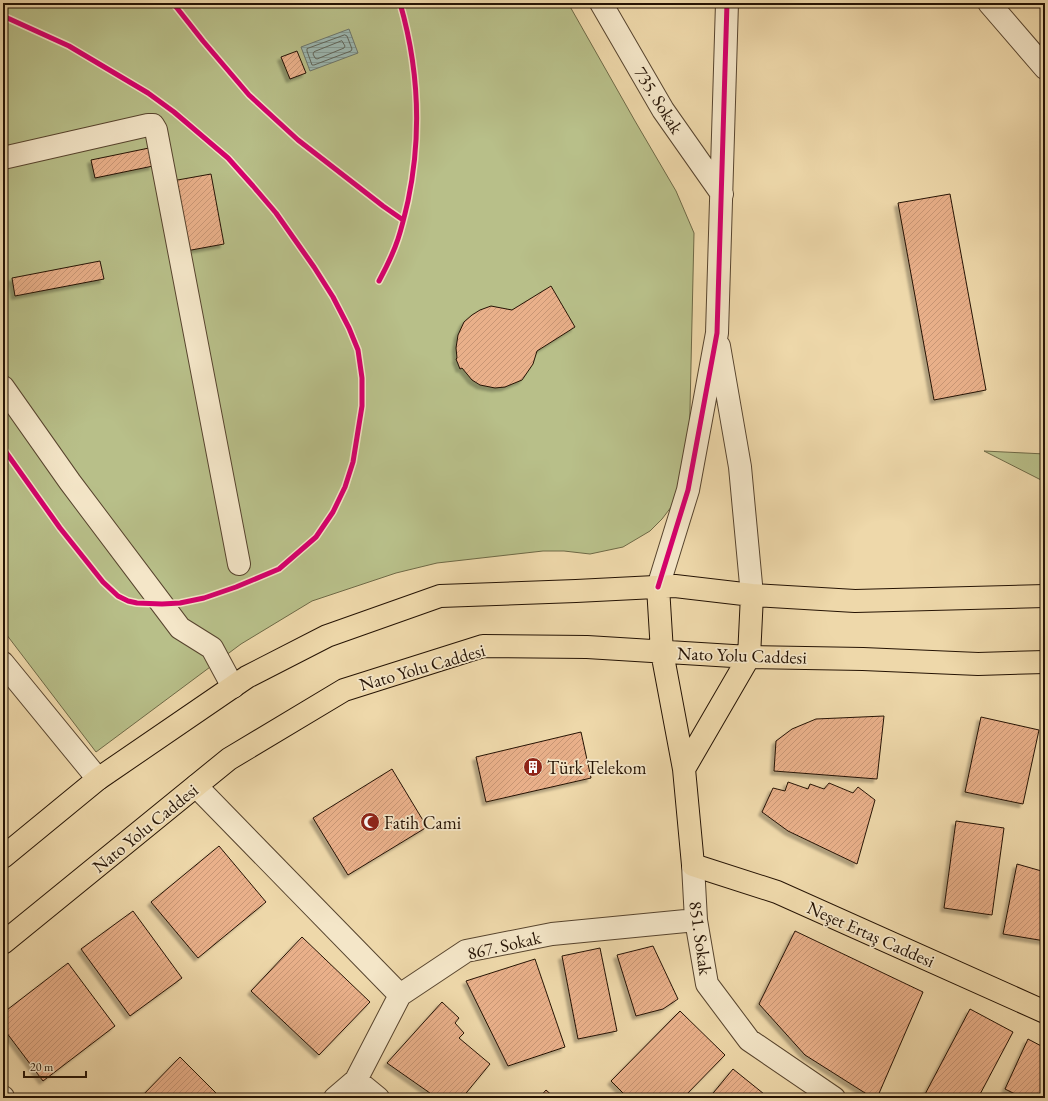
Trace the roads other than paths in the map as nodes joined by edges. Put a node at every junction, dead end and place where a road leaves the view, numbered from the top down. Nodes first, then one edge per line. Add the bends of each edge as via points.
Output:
1 (601, 3) edge
2 (727, 3) edge
3 (989, 3) edge
4 (1038, 50) edge
5 (1045, 68) edge
6 (3, 158) edge
7 (722, 194) junction
8 (717, 333) junction
9 (3, 386) edge
10 (239, 564) dead end
11 (658, 587) junction
12 (752, 595) junction
13 (1045, 596) edge
14 (662, 652) junction
15 (749, 657) junction
16 (1045, 662) edge
17 (3, 663) edge
18 (233, 687) junction
19 (684, 769) junction
20 (98, 779) junction
21 (196, 786) junction
22 (3, 857) edge
23 (693, 865) junction
24 (696, 920) junction
25 (3, 943) edge
26 (400, 995) junction
27 (1045, 1012) edge
28 (356, 1080) junction
29 (334, 1098) edge
30 (378, 1098) edge
31 (834, 1098) edge

1 - 7 street, 735. Sokak via 663,110
2 - 7 street
3 - 4 street
4 - 5 street
6 - 10 street via 148,125 153,125 156,130
7 - 8 street
8 - 11 street via 688,490
8 - 12 street via 740,467
9 - 18 street via 70,482 180,628 212,648
11 - 12 main road via 675,586
11 - 14 main road, 851. Sokak
11 - 18 main road via 440,596 327,636 247,677
12 - 13 main road via 855,601
12 - 15 main road
14 - 15 main road, Nato Yolu Caddesi
14 - 19 main road, 851. Sokak
14 - 21 main road, Nato Yolu Caddesi via 587,647 483,646 344,690 229,759
15 - 16 main road, Nato Yolu Caddesi via 978,664
15 - 19 main road
17 - 20 street
18 - 20 main road
19 - 23 main road, 851. Sokak
20 - 22 main road
21 - 25 main road, Nato Yolu Caddesi
21 - 26 street
23 - 24 street, 851. Sokak
23 - 27 main road, Neşet Ertaş Caddesi via 777,892
24 - 26 street, 867. Sokak via 552,934 466,951
24 - 31 street, 851. Sokak via 707,984 750,1040
26 - 28 street, 867. Sokak
28 - 29 street, 867. Sokak
28 - 30 street

